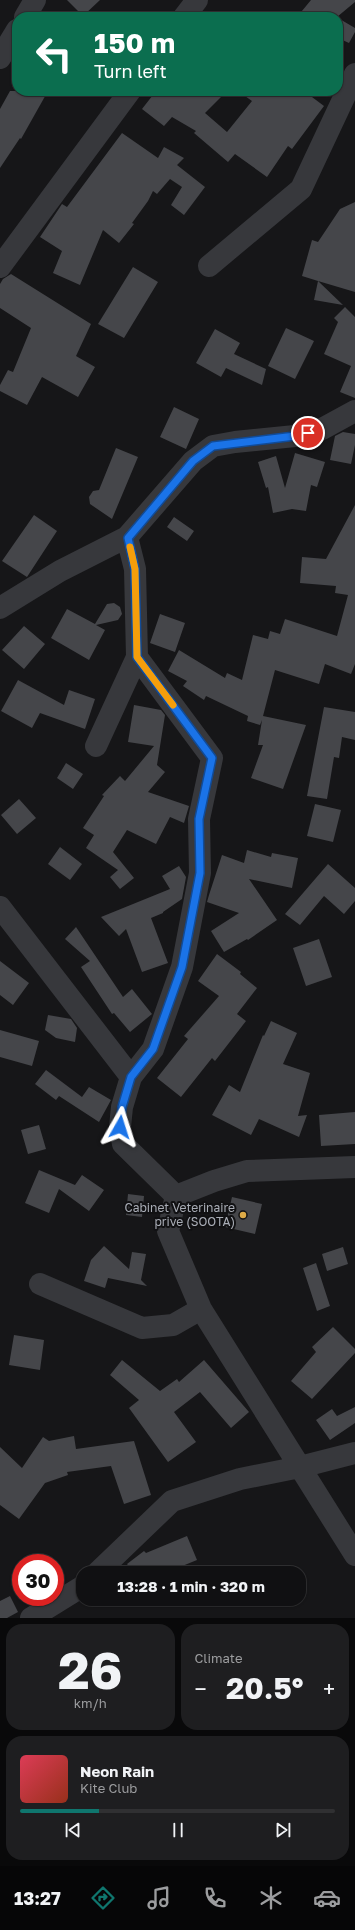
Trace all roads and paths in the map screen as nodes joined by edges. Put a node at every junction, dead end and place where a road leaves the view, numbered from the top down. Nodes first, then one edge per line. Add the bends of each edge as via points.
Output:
1 (35, 0) edge
2 (197, 0) edge
3 (28, 12) edge
4 (188, 12) edge
5 (12, 38) edge
6 (0, 58) edge
7 (355, 74) edge
8 (126, 96) edge
9 (209, 266) dead end
10 (0, 267) edge
11 (355, 411) edge
12 (128, 538) junction
13 (0, 608) edge
14 (137, 657) junction
15 (96, 746) dead end
16 (0, 907) edge
17 (131, 1077) junction
18 (355, 1167) edge
19 (176, 1196) junction
20 (40, 1284) dead end
21 (201, 1309) junction
22 (355, 1453) edge
23 (300, 1467) junction
24 (355, 1555) edge
25 (104, 1566) edge
26 (76, 1590) edge
27 (31, 1618) edge

1 - 3 street
2 - 4 street
5 - 6 street
7 - 9 street via 301,189
8 - 10 street
11 - 12 street via 322,429 295,436 213,446 193,461
12 - 13 street via 60,572
12 - 14 street via 135,569
14 - 15 street
14 - 17 street via 212,758 199,819 200,873 182,967 153,1049
16 - 17 street
17 - 19 street via 122,1107 120,1127 123,1144
18 - 19 street via 247,1171
19 - 21 street via 168,1231
20 - 21 street via 142,1328 173,1325
21 - 23 street
22 - 23 street
23 - 24 street
23 - 25 street via 240,1479 172,1501
26 - 27 street

